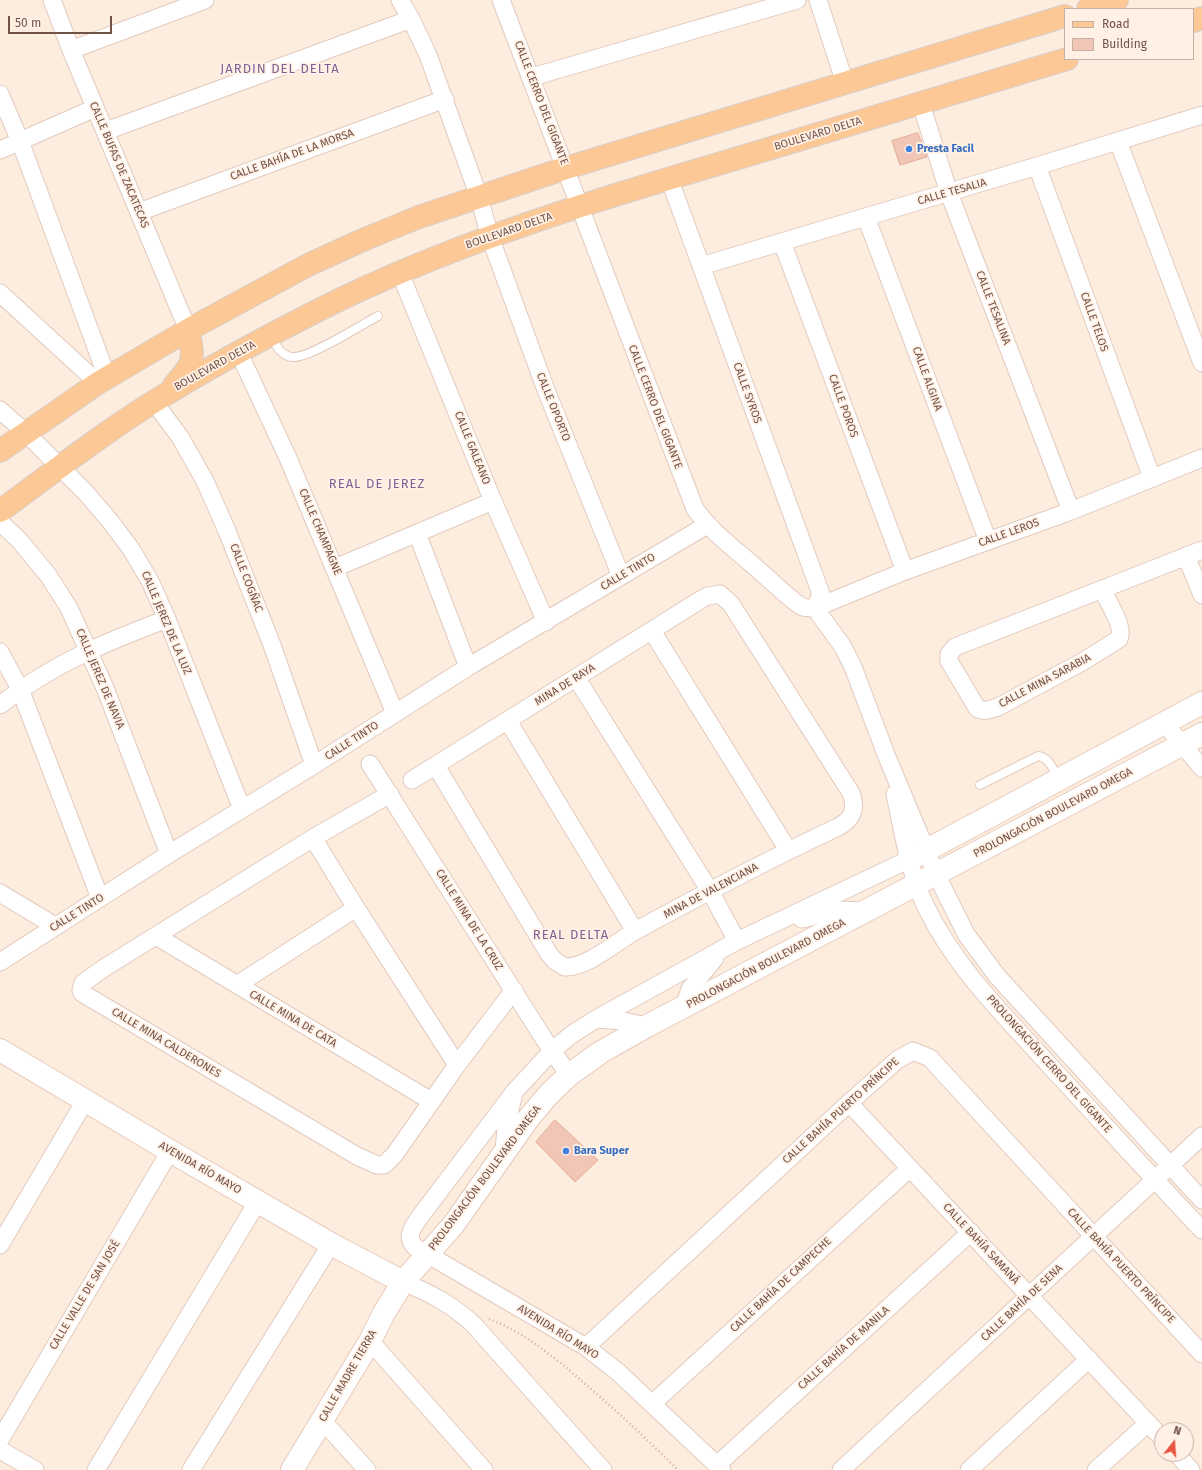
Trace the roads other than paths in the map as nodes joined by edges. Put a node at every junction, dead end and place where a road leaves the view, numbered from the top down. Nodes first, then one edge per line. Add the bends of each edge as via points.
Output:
1 (52, 0) edge
2 (205, 0) edge
3 (400, 0) edge
4 (501, 0) edge
5 (796, 0) edge
6 (818, 0) edge
7 (1117, 0) edge
8 (1091, 8) edge
9 (1064, 16) edge
10 (411, 19) junction
11 (71, 50) junction
12 (1064, 60) edge
13 (532, 77) junction
14 (845, 83) junction
15 (0, 94) edge
16 (445, 99) junction
17 (921, 104) junction
18 (95, 108) junction
19 (1202, 115) edge
20 (106, 131) junction
21 (20, 141) junction
22 (1118, 141) junction
23 (0, 150) edge
24 (1037, 166) junction
25 (566, 168) junction
26 (669, 178) junction
27 (949, 193) junction
28 (479, 197) junction
29 (579, 207) junction
30 (139, 212) junction
31 (866, 216) junction
32 (490, 237) junction
33 (782, 242) junction
34 (701, 266) junction
35 (400, 273) junction
36 (0, 293) edge
37 (378, 316) dead end
38 (188, 330) junction
39 (270, 336) junction
40 (239, 353) junction
41 (1202, 363) edge
42 (103, 380) junction
43 (160, 398) junction
44 (0, 410) edge
45 (26, 433) junction
46 (0, 452) edge
47 (1202, 458) edge
48 (60, 468) junction
49 (1152, 478) junction
50 (493, 501) junction
51 (0, 511) edge
52 (1071, 511) junction
53 (0, 522) edge
54 (707, 526) junction
55 (417, 533) junction
56 (988, 541) junction
57 (1202, 550) edge
58 (1186, 556) junction
59 (335, 568) junction
60 (905, 571) junction
61 (621, 576) junction
62 (1102, 590) junction
63 (1202, 596) edge
64 (815, 608) junction
65 (167, 619) junction
66 (546, 622) junction
67 (652, 631) junction
68 (89, 649) junction
69 (0, 652) edge
70 (468, 667) junction
71 (577, 678) junction
72 (20, 689) junction
73 (1202, 703) edge
74 (0, 705) edge
75 (395, 713) junction
76 (508, 721) junction
77 (1165, 724) junction
78 (1202, 734) edge
79 (1181, 745) junction
80 (370, 764) dead end
81 (314, 765) junction
82 (436, 766) junction
83 (1202, 768) edge
84 (1060, 779) junction
85 (412, 780) dead end
86 (980, 784) dead end
87 (390, 794) junction
88 (242, 809) junction
89 (854, 810) joint
90 (313, 838) junction
91 (788, 850) junction
92 (169, 854) junction
93 (918, 855) junction
94 (936, 874) junction
95 (916, 884) junction
96 (710, 891) junction
97 (0, 893) edge
98 (100, 898) junction
99 (356, 908) junction
100 (864, 911) junction
101 (774, 923) junction
102 (55, 926) junction
103 (635, 931) junction
104 (156, 936) junction
105 (730, 945) junction
106 (0, 962) edge
107 (237, 985) junction
108 (514, 990) junction
109 (684, 1007) junction
110 (596, 1019) junction
111 (647, 1026) junction
112 (553, 1050) junction
113 (2, 1055) edge
114 (457, 1065) junction
115 (569, 1075) junction
116 (515, 1091) junction
117 (85, 1101) junction
118 (431, 1101) junction
119 (849, 1103) junction
120 (1202, 1136) edge
121 (170, 1151) junction
122 (504, 1151) junction
123 (1169, 1166) junction
124 (910, 1168) junction
125 (1155, 1179) junction
126 (1202, 1200) edge
127 (258, 1201) junction
128 (1202, 1230) edge
129 (971, 1232) junction
130 (1094, 1236) junction
131 (331, 1244) junction
132 (0, 1245) edge
133 (422, 1251) junction
134 (403, 1282) junction
135 (1030, 1296) junction
136 (370, 1341) junction
137 (586, 1346) junction
138 (1202, 1354) edge
139 (1089, 1359) junction
140 (653, 1403) junction
141 (322, 1420) junction
142 (1148, 1423) junction
143 (1154, 1429) edge
144 (0, 1440) edge
145 (0, 1450) edge
146 (1184, 1462) edge
147 (719, 1467) edge
148 (35, 1470) edge
149 (96, 1470) edge
150 (191, 1470) edge
151 (292, 1470) edge
152 (366, 1470) edge
153 (484, 1470) edge
154 (603, 1470) edge
155 (841, 1470) edge
156 (969, 1470) edge
157 (1096, 1470) edge
158 (1191, 1470) edge

1 - 11 street, CALLE BUFAS DE ZACATECAS
2 - 11 street
3 - 10 street, CALLE OPORTO
4 - 13 street, CALLE CERRO DEL GIGANTE
5 - 13 street
6 - 14 street
7 - 8 main road
9 - 14 main road
10 - 16 street, CALLE OPORTO
10 - 20 street
11 - 18 street, CALLE BUFAS DE ZACATECAS
12 - 17 main road, BOULEVARD DELTA
13 - 25 street, CALLE CERRO DEL GIGANTE
14 - 25 main road
15 - 21 street
16 - 28 street, CALLE OPORTO
16 - 30 street, CALLE BAHÍA DE LA MORSA
17 - 26 main road, BOULEVARD DELTA
17 - 27 street, CALLE TESALINA
18 - 20 street, CALLE BUFAS DE ZACATECAS
18 - 21 street
19 - 22 street, CALLE TESALIA
20 - 30 street, CALLE BUFAS DE ZACATECAS
21 - 23 street
21 - 42 street
22 - 24 street, CALLE TESALIA
22 - 41 street
24 - 27 street, CALLE TESALIA
24 - 49 street, CALLE TELOS
25 - 28 main road
25 - 29 street, CALLE CERRO DEL GIGANTE
26 - 29 main road, BOULEVARD DELTA
26 - 34 street, CALLE SYROS
27 - 31 street, CALLE TESALIA
27 - 52 street, CALLE TESALINA
28 - 32 street, CALLE OPORTO
28 - 38 main road via 412,220 308,265
29 - 32 main road, BOULEVARD DELTA
29 - 54 street, CALLE CERRO DEL GIGANTE via 690,497
30 - 38 street, CALLE BUFAS DE ZACATECAS
31 - 33 street, CALLE TESALIA
31 - 56 street, CALLE ALGINA
32 - 35 main road, BOULEVARD DELTA
32 - 61 street, CALLE OPORTO via 546,390
33 - 34 street, CALLE TESALIA
33 - 60 street, CALLE POROS
34 - 64 street, CALLE SYROS via 821,594
35 - 39 main road, BOULEVARD DELTA
35 - 50 street, CALLE GALEANO
36 - 42 street
37 - 39 lane via 306,355 292,357 282,353
38 - 42 main road
38 - 43 main road via 193,352 192,361
39 - 40 main road, BOULEVARD DELTA
40 - 43 main road, BOULEVARD DELTA
40 - 59 street, CALLE CHAMPAGNE
42 - 45 main road
43 - 48 main road, BOULEVARD DELTA via 110,430
43 - 81 street, CALLE COGÑAC via 206,481 227,531 272,645
44 - 45 street, CALLE JEREZ DE LA LUZ
45 - 46 main road
45 - 48 street, CALLE JEREZ DE LA LUZ
47 - 49 street, CALLE LEROS
48 - 51 main road, BOULEVARD DELTA
48 - 65 street, CALLE JEREZ DE LA LUZ via 86,493 131,550 150,580
49 - 52 street, CALLE LEROS
50 - 55 street
50 - 66 street, CALLE GALEANO
52 - 56 street, CALLE LEROS
53 - 68 street, CALLE JEREZ DE NAVIA via 48,575 69,608
54 - 61 street, CALLE TINTO
54 - 64 street, CALLE CERRO DEL GIGANTE via 803,607
55 - 59 street
55 - 70 street
56 - 60 street, CALLE LEROS
57 - 58 street, CALLE MINA SARABIA
58 - 62 street, CALLE MINA SARABIA
58 - 63 street
59 - 75 street, CALLE CHAMPAGNE
60 - 64 street, CALLE LEROS
61 - 66 street, CALLE TINTO
62 - 62 street, CALLE MINA SARABIA via 960,644 950,651 949,661 978,708 981,711 998,707 1119,639 1120,626
64 - 93 street via 842,646 853,667 887,757
65 - 68 street
65 - 88 street, CALLE JEREZ DE LA LUZ
66 - 70 street, CALLE TINTO
67 - 71 street, MINA DE RAYA
67 - 89 street, MINA DE RAYA via 708,596 720,594 731,604 851,794
67 - 91 street
68 - 72 street
68 - 92 street, CALLE JEREZ DE NAVIA
69 - 72 street
70 - 75 street, CALLE TINTO
71 - 76 street, MINA DE RAYA
71 - 96 street
72 - 74 street
72 - 98 street
73 - 77 street, PROLONGACIÓN BOULEVARD OMEGA
75 - 81 street, CALLE TINTO
76 - 82 street, MINA DE RAYA
76 - 103 street
77 - 79 street
77 - 84 street, PROLONGACIÓN BOULEVARD OMEGA
78 - 79 street, PROLONGACIÓN BOULEVARD OMEGA
79 - 83 street
79 - 94 street, PROLONGACIÓN BOULEVARD OMEGA
80 - 87 street, CALLE MINA DE LA CRUZ
81 - 88 street, CALLE TINTO
82 - 85 street, MINA DE RAYA
82 - 103 street, MINA DE VALENCIANA via 555,961 565,967 579,965
84 - 86 lane via 1048,761 1038,756
84 - 93 street, PROLONGACIÓN BOULEVARD OMEGA
87 - 90 street, CALLE MINA CALDERONES
87 - 108 street, CALLE MINA DE LA CRUZ
88 - 92 street, CALLE TINTO
89 - 91 street, MINA DE VALENCIANA via 846,823
90 - 99 street
90 - 104 street, CALLE MINA CALDERONES
91 - 96 street, MINA DE VALENCIANA
92 - 98 street, CALLE TINTO
93 - 94 street
93 - 95 street
93 - 101 street, PROLONGACIÓN BOULEVARD OMEGA
94 - 95 street, PROLONGACIÓN BOULEVARD OMEGA
94 - 123 street, PROLONGACIÓN CERRO DEL GIGANTE via 966,934 997,976
95 - 100 street, PROLONGACIÓN BOULEVARD OMEGA
95 - 125 street, PROLONGACIÓN CERRO DEL GIGANTE via 947,945 977,985
96 - 103 street, MINA DE VALENCIANA
96 - 105 street
97 - 102 street
98 - 102 street, CALLE TINTO
99 - 107 street
99 - 114 street
100 - 101 street via 840,910
100 - 109 street, PROLONGACIÓN BOULEVARD OMEGA
101 - 105 street, PROLONGACIÓN BOULEVARD OMEGA
102 - 106 street, CALLE TINTO
104 - 107 street, CALLE MINA DE CATA
104 - 118 street, CALLE MINA CALDERONES via 82,983 82,992 377,1166 384,1165 395,1154
105 - 109 street via 690,989
105 - 110 street, PROLONGACIÓN BOULEVARD OMEGA
107 - 118 street, CALLE MINA DE CATA
108 - 112 street, CALLE MINA DE LA CRUZ
108 - 114 street, CALLE MINA CALDERONES
109 - 111 street, PROLONGACIÓN BOULEVARD OMEGA
110 - 111 street
110 - 112 street, PROLONGACIÓN BOULEVARD OMEGA
111 - 115 street, PROLONGACIÓN BOULEVARD OMEGA via 601,1052
112 - 115 street, CALLE MINA DE LA CRUZ
112 - 116 street, PROLONGACIÓN BOULEVARD OMEGA
113 - 117 street, AVENIDA RÍO MAYO
114 - 118 street, CALLE MINA CALDERONES
115 - 122 street, PROLONGACIÓN BOULEVARD OMEGA via 549,1094
116 - 122 street via 507,1121
116 - 133 street, PROLONGACIÓN BOULEVARD OMEGA via 419,1218 410,1234 412,1244
117 - 121 street, AVENIDA RÍO MAYO
117 - 132 street
119 - 124 street, CALLE BAHÍA SAMANÁ
119 - 130 street, CALLE BAHÍA PUERTO PRÍNCIPE via 905,1054 913,1051 921,1053 930,1058
119 - 137 street, CALLE BAHÍA PUERTO PRÍNCIPE
120 - 123 street, CALLE BAHÍA DE SENA
121 - 127 street, AVENIDA RÍO MAYO
121 - 144 street, CALLE VALLE DE SAN JOSÉ
122 - 133 street, PROLONGACIÓN BOULEVARD OMEGA via 454,1224
123 - 125 street, CALLE BAHÍA DE SENA
123 - 126 street, PROLONGACIÓN CERRO DEL GIGANTE
124 - 129 street, CALLE BAHÍA SAMANÁ
124 - 140 street, CALLE BAHÍA DE CAMPECHE
125 - 128 street, PROLONGACIÓN CERRO DEL GIGANTE
125 - 130 street, CALLE BAHÍA DE SENA
127 - 131 street, AVENIDA RÍO MAYO
127 - 149 street
129 - 135 street, CALLE BAHÍA SAMANÁ
129 - 147 street, CALLE BAHÍA DE MANILA
130 - 135 street, CALLE BAHÍA DE SENA
130 - 138 street, CALLE BAHÍA PUERTO PRÍNCIPE
131 - 134 street, AVENIDA RÍO MAYO
131 - 150 street
133 - 134 street, PROLONGACIÓN BOULEVARD OMEGA
133 - 137 street, AVENIDA RÍO MAYO
134 - 136 street, CALLE MADRE TIERRA
134 - 154 street via 441,1299 460,1311
135 - 139 street, CALLE BAHÍA SAMANÁ
135 - 155 street, CALLE BAHÍA DE SENA
136 - 141 street, CALLE MADRE TIERRA
136 - 153 street
137 - 140 street, AVENIDA RÍO MAYO
139 - 142 street, CALLE BAHÍA SAMANÁ
139 - 156 street
140 - 147 street, AVENIDA RÍO MAYO
141 - 151 street, CALLE MADRE TIERRA
141 - 152 street
142 - 143 street, CALLE BAHÍA SAMANÁ
142 - 157 street
145 - 148 street
146 - 158 street

